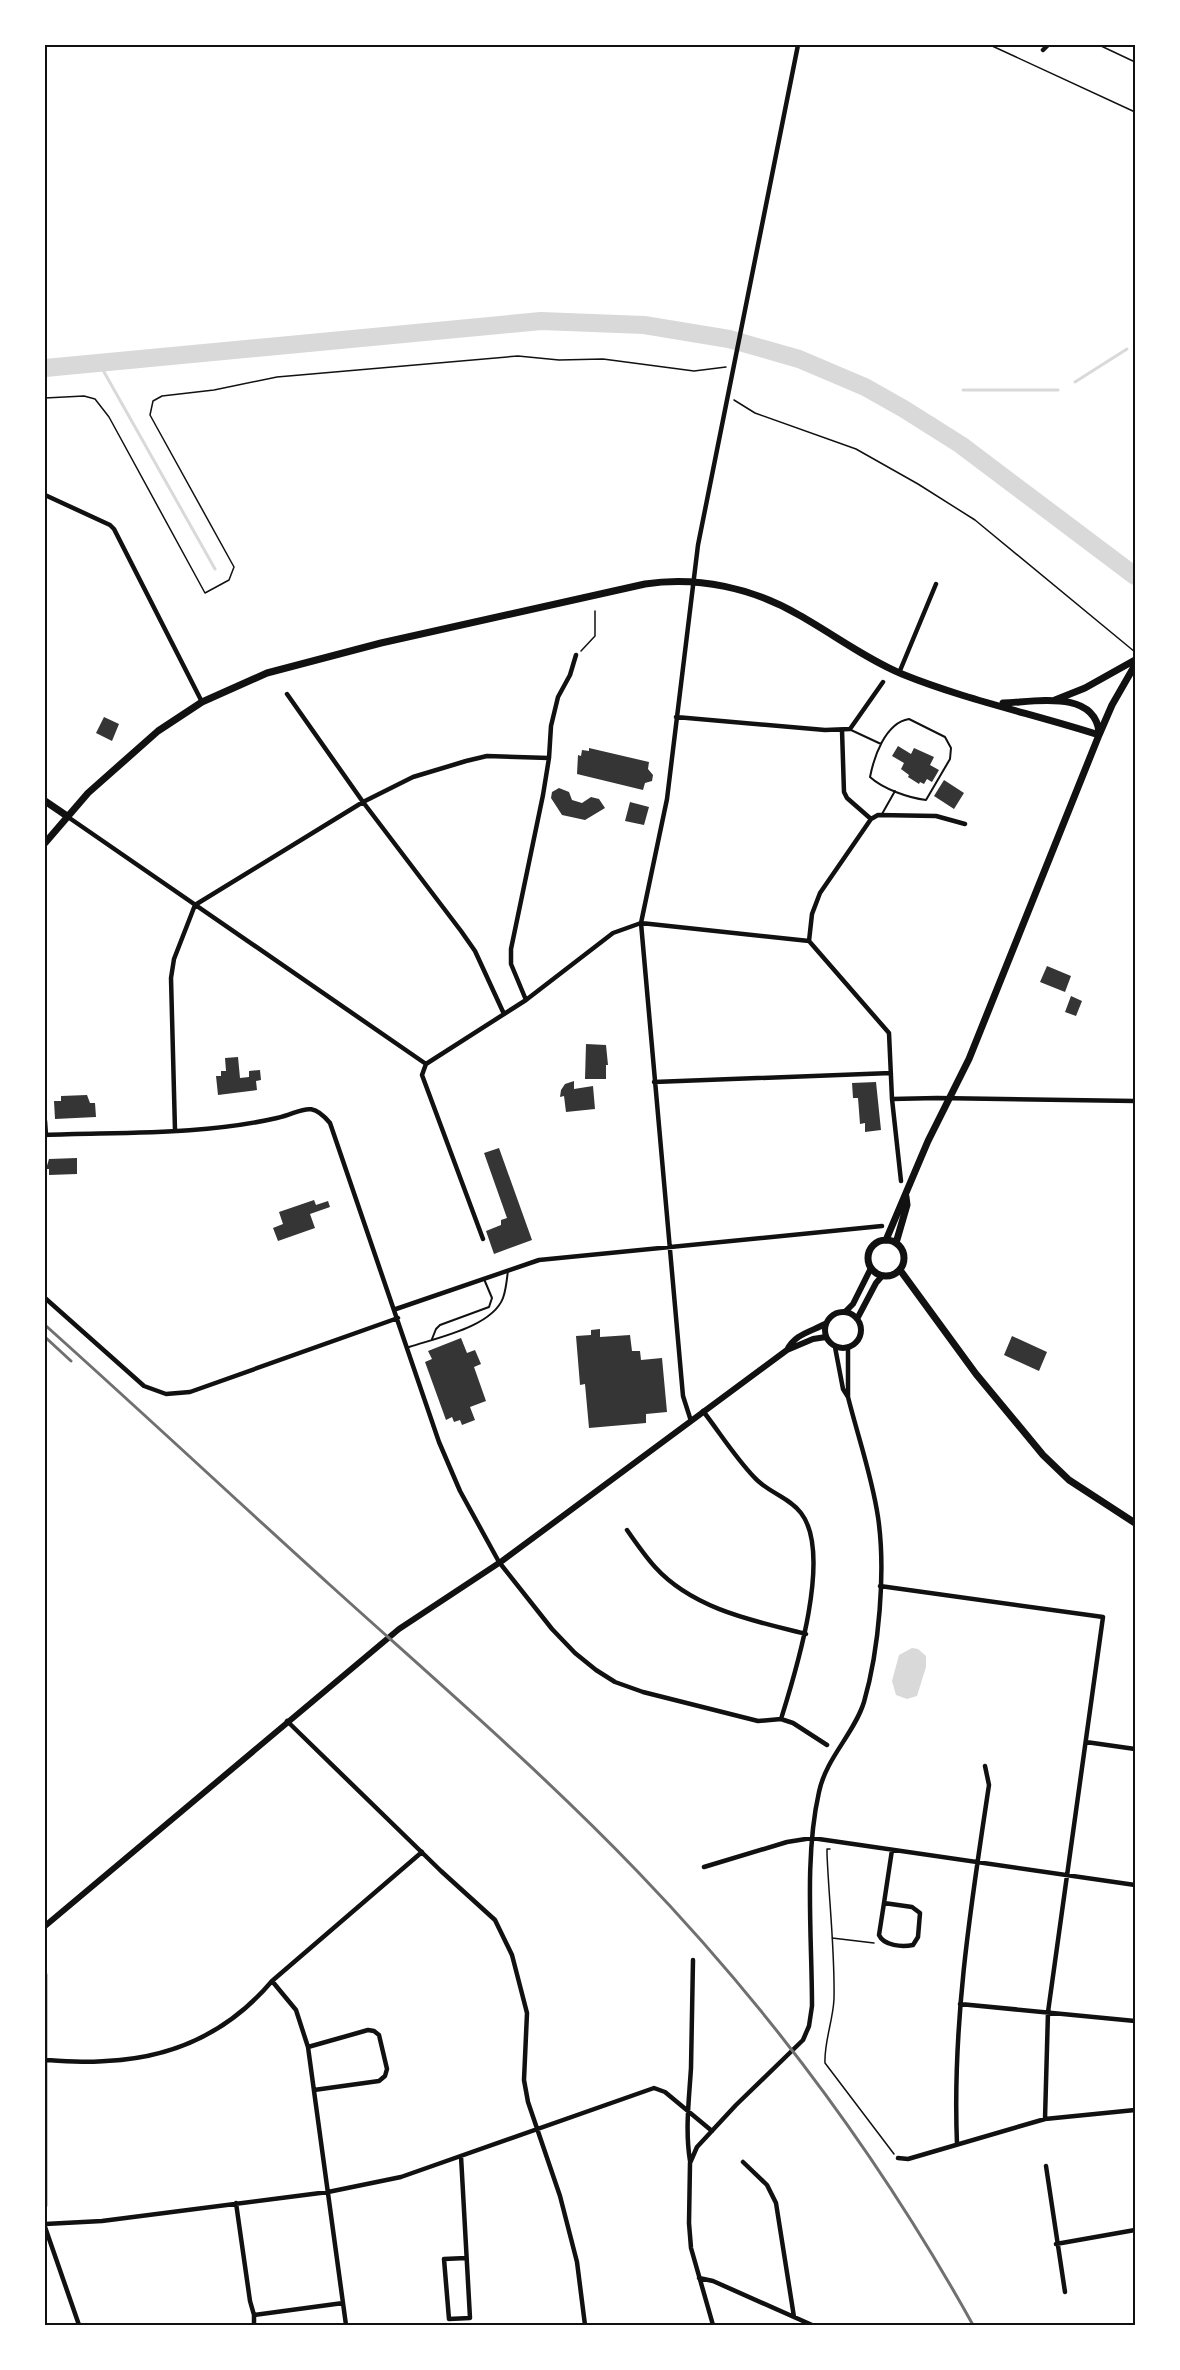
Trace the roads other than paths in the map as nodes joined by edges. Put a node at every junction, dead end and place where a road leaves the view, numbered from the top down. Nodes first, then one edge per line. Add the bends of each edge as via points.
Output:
1 (798, 45) edge
2 (1048, 45) edge
3 (1043, 50) dead end
4 (45, 495) edge
5 (693, 581) junction
6 (936, 584) dead end
7 (576, 656) road end
8 (1135, 660) edge
9 (1135, 665) edge
10 (899, 673) junction
11 (883, 682) dead end
12 (287, 694) dead end
13 (1052, 701) junction
14 (202, 702) junction
15 (995, 704) junction
16 (676, 717) junction
17 (850, 729) junction
18 (842, 730) junction
19 (1099, 735) junction
20 (881, 744) junction
21 (549, 758) junction
22 (895, 791) junction
23 (45, 801) edge
24 (363, 802) junction
25 (882, 815) junction
26 (67, 816) junction
27 (872, 819) junction
28 (965, 824) dead end
29 (45, 843) edge
30 (195, 905) junction
31 (641, 923) junction
32 (809, 941) junction
33 (526, 1000) junction
34 (504, 1014) junction
35 (426, 1064) junction
36 (891, 1073) junction
37 (654, 1082) junction
38 (950, 1098) junction
39 (892, 1099) junction
40 (1135, 1101) edge
41 (45, 1121) edge
42 (175, 1130) junction
43 (45, 1135) edge
44 (901, 1181) dead end
45 (906, 1197) junction
46 (882, 1226) dead end
47 (483, 1239) dead end
48 (886, 1240) junction
49 (896, 1243) junction
50 (670, 1246) junction
51 (871, 1268) junction
52 (508, 1270) junction
53 (900, 1270) junction
54 (882, 1276) junction
55 (484, 1278) junction
56 (45, 1298) edge
57 (396, 1309) junction
58 (845, 1312) junction
59 (398, 1318) junction
60 (857, 1318) junction
61 (825, 1324) junction
62 (826, 1337) junction
63 (432, 1339) junction
64 (409, 1347) junction
65 (835, 1347) junction
66 (848, 1348) junction
67 (787, 1350) junction
68 (848, 1397) junction
69 (704, 1411) junction
70 (691, 1421) junction
71 (1135, 1522) edge
72 (627, 1530) dead end
73 (499, 1562) junction
74 (880, 1586) junction
75 (806, 1634) junction
76 (781, 1719) junction
77 (287, 1722) junction
78 (1086, 1742) junction
79 (827, 1745) dead end
80 (1135, 1749) edge
81 (985, 1766) dead end
82 (812, 1838) junction
83 (892, 1850) junction
84 (422, 1852) junction
85 (978, 1862) junction
86 (704, 1867) dead end
87 (1067, 1875) junction
88 (1135, 1885) edge
89 (884, 1903) junction
90 (45, 1926) edge
91 (693, 1960) dead end
92 (45, 1974) edge
93 (272, 1981) junction
94 (960, 2004) junction
95 (1048, 2012) junction
96 (1135, 2021) edge
97 (308, 2048) junction
98 (46, 2060) edge
99 (314, 2090) junction
100 (687, 2110) junction
101 (1135, 2110) edge
102 (1045, 2119) junction
103 (537, 2129) junction
104 (712, 2131) junction
105 (957, 2144) junction
106 (461, 2156) junction
107 (898, 2158) road end
108 (743, 2162) dead end
109 (690, 2163) junction
110 (1046, 2166) dead end
111 (328, 2192) junction
112 (236, 2203) junction
113 (45, 2206) edge
114 (45, 2226) edge
115 (1135, 2230) edge
116 (1056, 2244) junction
117 (466, 2258) junction
118 (699, 2278) junction
119 (1065, 2292) dead end
120 (344, 2303) junction
121 (254, 2315) junction
122 (794, 2317) junction
123 (79, 2325) edge
124 (254, 2325) edge
125 (346, 2325) edge
126 (585, 2325) edge
127 (713, 2325) edge
128 (812, 2325) edge

1 - 5 street
2 - 3 street
4 - 14 street via 114,529
5 - 10 main road via 772,600
5 - 14 main road via 645,584 381,643 267,673
5 - 16 street
6 - 10 street
7 - 21 street via 550,726
8 - 13 main road
9 - 19 main road
10 - 15 main road
11 - 17 street
12 - 24 street
13 - 15 main road
13 - 19 main road via 1072,702 1086,709 1096,720
14 - 26 main road via 158,731
15 - 19 main road
16 - 18 street
16 - 31 street via 665,815
17 - 18 street
17 - 20 lane
18 - 27 street via 844,792
19 - 38 main road via 1017,944
20 - 22 lane via 870,777
20 - 22 lane via 900,722 912,719 945,737 951,748 950,759 926,800
21 - 24 street via 487,756 413,777
21 - 33 street via 511,949 511,964
22 - 25 lane
23 - 26 main road
24 - 30 street
24 - 34 street via 475,951
25 - 27 street
25 - 28 street via 936,816
26 - 29 main road
26 - 30 street
27 - 32 street via 820,893 812,914
30 - 35 street
30 - 42 street via 174,958 171,978
31 - 32 street
31 - 33 street via 613,933
31 - 37 street
32 - 36 street via 885,1026 891,1047
33 - 34 street
34 - 35 street
35 - 47 street via 422,1076
36 - 37 street
36 - 39 street
37 - 50 street
38 - 39 street
38 - 40 street
38 - 45 main road
39 - 44 street
41 - 43 street
42 - 43 street
42 - 57 street via 262,1122 306,1109 317,1110 330,1123
45 - 48 main road
45 - 49 main road
46 - 50 street
48 - 49 main road
48 - 51 main road via 869,1251
49 - 53 main road via 904,1256
50 - 52 street via 539,1260
50 - 70 street via 683,1396
51 - 54 main road
51 - 58 street via 857,1298
52 - 55 street
52 - 63 lane via 497,1309 476,1324
53 - 54 main road
53 - 71 main road via 976,1374 1042,1455 1069,1480
54 - 60 street
55 - 57 street
55 - 63 lane via 492,1298 489,1307 440,1325
56 - 59 street via 144,1386 166,1394 190,1392
57 - 59 street
58 - 60 street
58 - 61 street via 835,1314
59 - 64 street
60 - 66 street via 861,1333
61 - 62 street
61 - 67 street via 798,1336
62 - 65 street
62 - 67 street
63 - 64 lane
64 - 73 street via 446,1459
65 - 66 street
65 - 68 street
66 - 68 street
67 - 69 street
68 - 74 street via 878,1516
69 - 70 street
69 - 75 street via 755,1479 791,1503 807,1521 812,1562
70 - 73 street
72 - 75 street via 655,1567 687,1593 737,1616
73 - 76 street via 575,1653 615,1682 758,1721
73 - 77 street via 399,1629
74 - 78 street via 1103,1617
74 - 82 street via 876,1640 863,1704 819,1790
75 - 76 street
76 - 79 street
77 - 84 street
77 - 90 street
78 - 80 street
78 - 87 street
81 - 85 street via 989,1785
82 - 83 street
82 - 86 street
82 - 104 street via 812,2006 807,2033
83 - 85 street
83 - 89 street
84 - 93 street
84 - 103 street via 495,1920 512,1955 527,2013 524,2080
85 - 87 street
85 - 94 street
87 - 88 street
87 - 95 street
89 - 89 street via 917,1909 918,1937 913,1945 880,1940
91 - 100 street
92 - 98 street
93 - 97 street via 296,2010
93 - 98 street via 221,2028 195,2042 151,2056 106,2062
94 - 95 street
94 - 105 street via 955,2078
95 - 96 street
95 - 102 street
97 - 99 street
97 - 99 street via 374,2031 379,2035 387,2069 379,2081
98 - 113 street
99 - 111 street
100 - 103 street via 654,2088
100 - 104 street
100 - 109 street
101 - 102 street
102 - 105 street
103 - 106 street
103 - 126 street via 577,2262
104 - 109 street via 697,2147
105 - 107 street via 908,2159
106 - 111 street via 401,2177
106 - 117 street
108 - 122 street via 767,2185 777,2203
109 - 118 street via 689,2223
110 - 116 street
111 - 112 street
111 - 120 street
112 - 114 street
112 - 121 street
114 - 123 street
115 - 116 street
116 - 119 street
117 - 117 street via 470,2318 449,2319 444,2259
118 - 122 street
118 - 127 street
120 - 121 street
120 - 125 street
121 - 124 street
122 - 128 street

